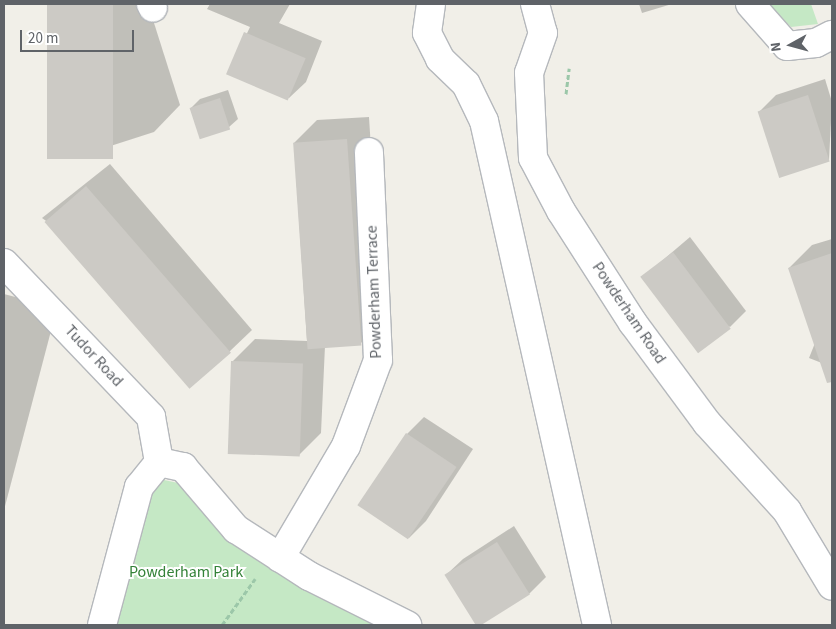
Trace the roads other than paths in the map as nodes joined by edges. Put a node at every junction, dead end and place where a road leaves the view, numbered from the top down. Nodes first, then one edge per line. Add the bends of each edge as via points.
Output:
1 (431, 4) edge
2 (535, 4) edge
3 (750, 4) edge
4 (832, 35) edge
5 (369, 152) dead end
6 (4, 263) edge
7 (159, 462) junction
8 (276, 555) junction
9 (832, 586) edge
10 (102, 625) edge
11 (407, 625) edge
12 (598, 625) edge

1 - 12 street via 427,33 440,59 466,84 484,121
2 - 9 street, Powderham Road via 543,33 530,73 533,158 561,211 633,323 707,423 787,511
3 - 4 street via 787,46 816,43
5 - 8 street, Powderham Terrace via 378,360 346,446
6 - 7 street, Tudor Road via 151,417
7 - 8 street via 183,466 236,529
7 - 10 street via 139,486
8 - 11 street

